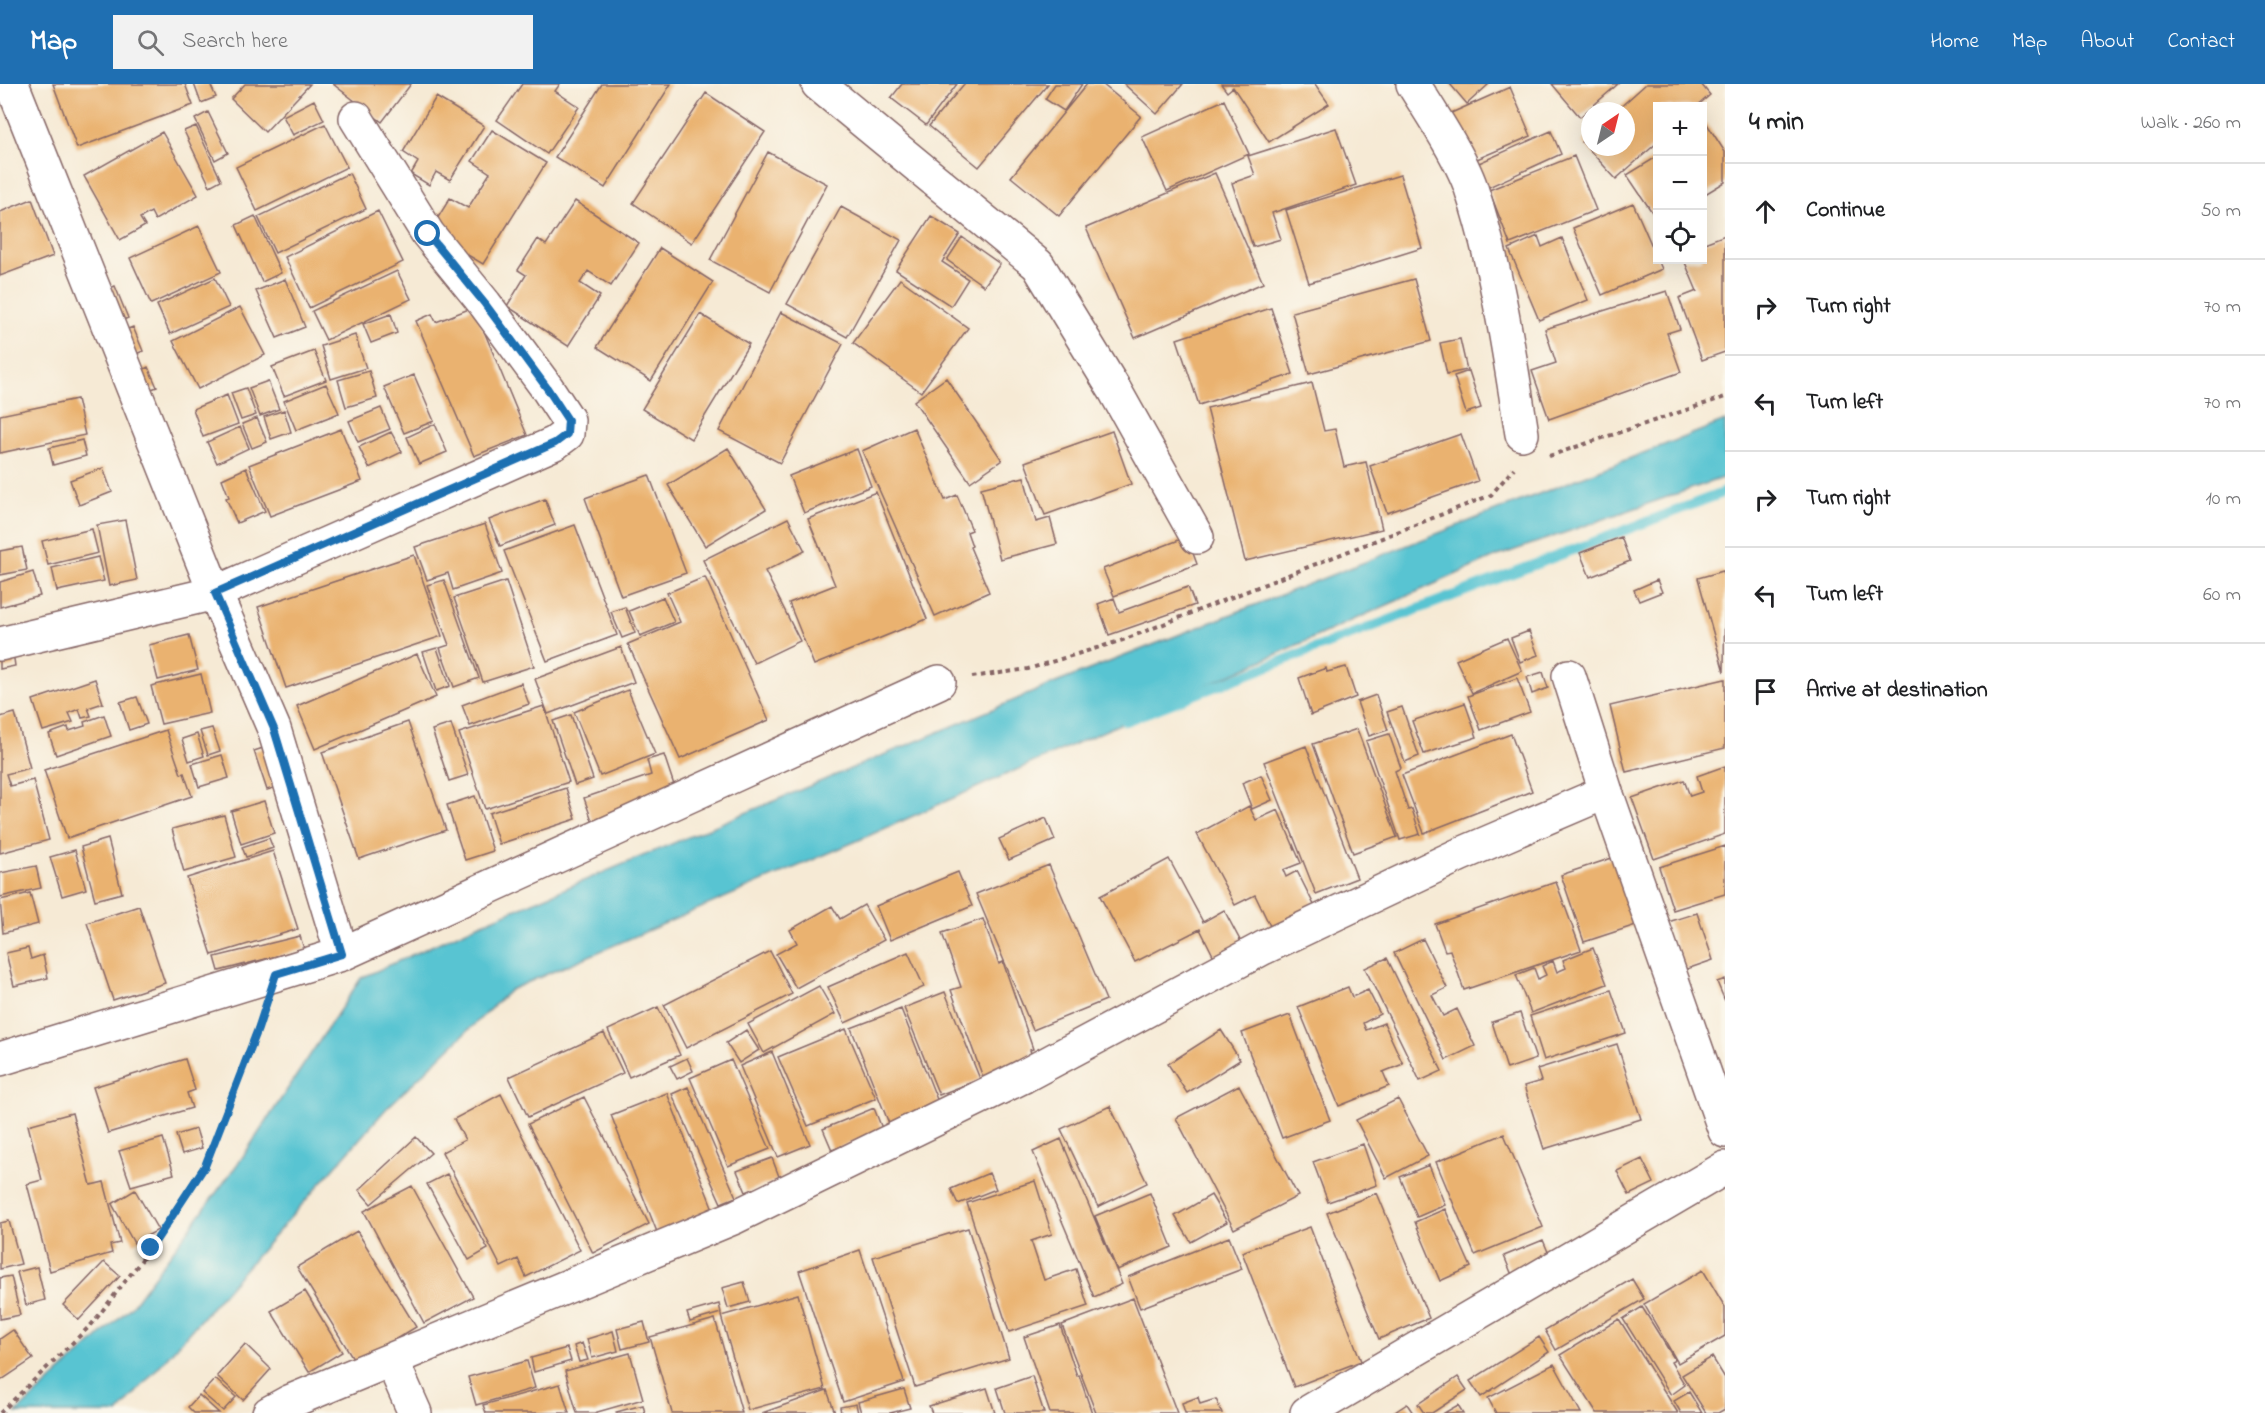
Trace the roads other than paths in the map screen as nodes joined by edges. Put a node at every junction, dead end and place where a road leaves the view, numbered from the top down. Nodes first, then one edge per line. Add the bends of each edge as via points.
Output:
1 (12, 84) edge
2 (818, 84) edge
3 (1413, 84) edge
4 (356, 118) dead end
5 (1524, 449) road end
6 (1197, 537) dead end
7 (215, 593) junction
8 (0, 644) edge
9 (1569, 676) dead end
10 (939, 682) road end
11 (1606, 792) junction
12 (342, 954) junction
13 (0, 1059) edge
14 (1725, 1131) edge
15 (1725, 1168) edge
16 (392, 1361) junction
17 (268, 1413) edge
18 (415, 1413) edge
19 (1307, 1413) edge

1 - 7 street
2 - 6 street via 1038,265 1114,389
3 - 5 street via 1470,186 1505,327
4 - 7 street via 428,234 547,388 568,420 567,434 555,443
7 - 8 street
7 - 12 street via 274,729
9 - 11 street
10 - 12 street
11 - 14 street
11 - 16 street via 1459,855 1263,948 1024,1076 766,1202
12 - 13 street
15 - 19 street
16 - 17 street
16 - 18 street

